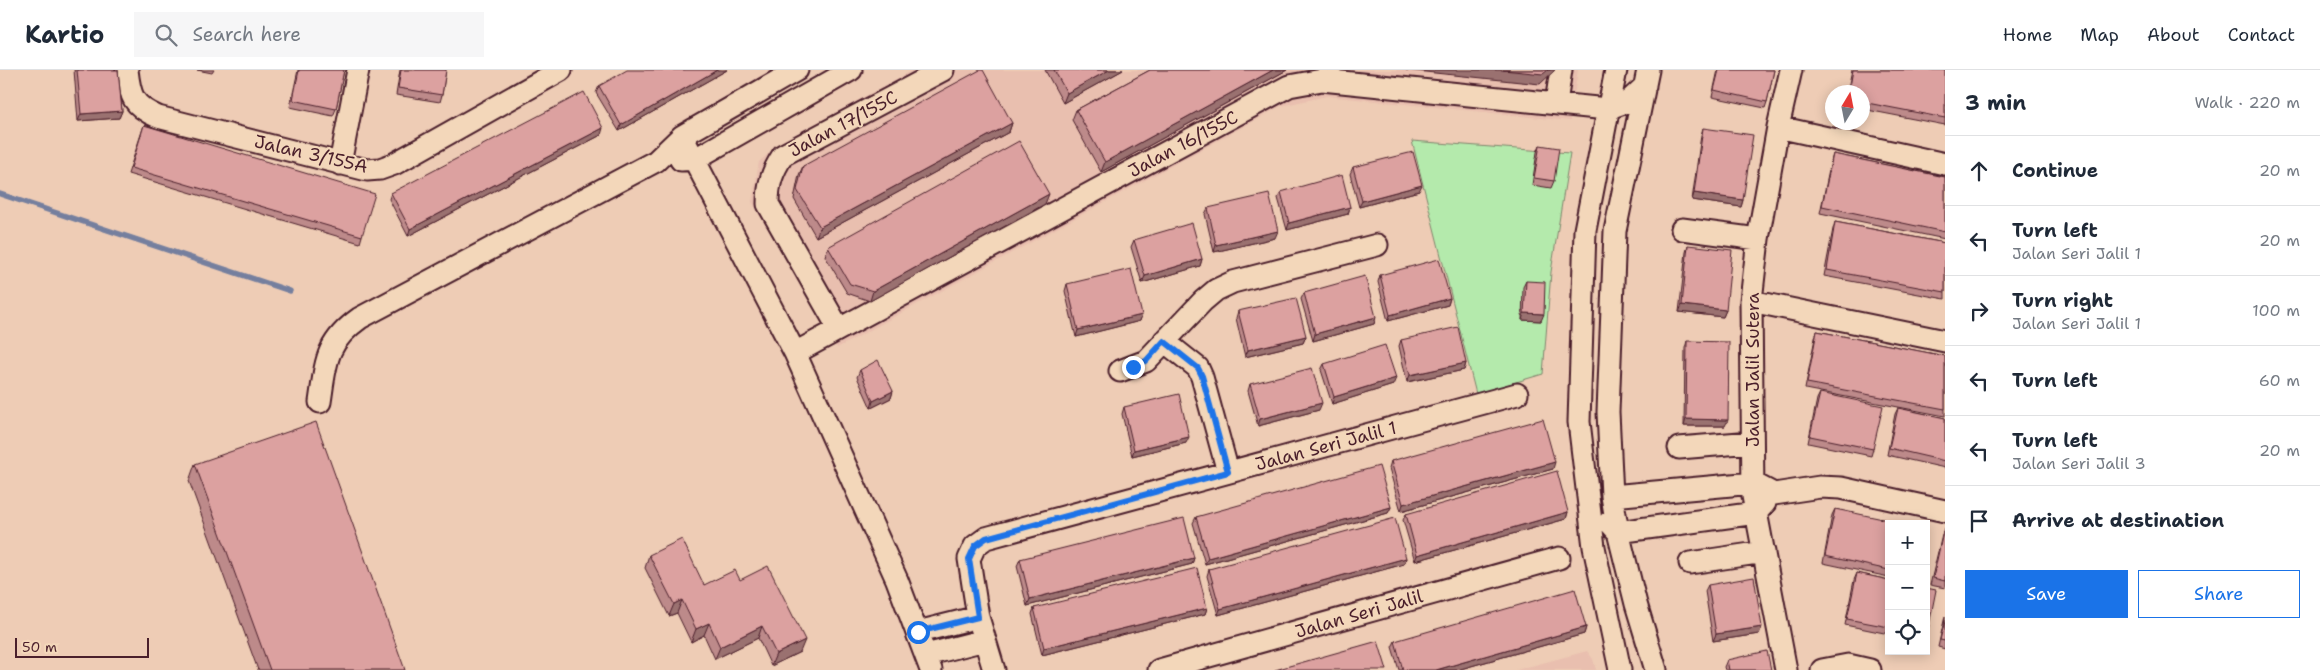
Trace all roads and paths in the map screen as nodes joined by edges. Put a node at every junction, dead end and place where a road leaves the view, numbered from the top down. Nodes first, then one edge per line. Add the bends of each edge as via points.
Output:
1 (127, 70) edge
2 (358, 70) edge
3 (797, 70) edge
4 (851, 70) edge
5 (943, 70) edge
6 (1561, 70) edge
7 (1616, 70) edge
8 (1791, 70) edge
9 (556, 72) edge
10 (1646, 78) edge
11 (1556, 103) junction
12 (1607, 110) junction
13 (1778, 127) junction
14 (682, 136) junction
15 (695, 159) junction
16 (656, 161) junction
17 (340, 164) junction
18 (1945, 164) edge
19 (1627, 168) junction
20 (1682, 229) dead end
21 (1758, 240) junction
22 (1377, 245) dead end
23 (1751, 301) junction
24 (839, 329) junction
25 (1945, 340) edge
26 (1164, 341) junction
27 (795, 353) junction
28 (1120, 371) dead end
29 (1517, 394) dead end
30 (320, 402) dead end
31 (1752, 442) junction
32 (1678, 448) dead end
33 (1228, 472) junction
34 (1753, 483) junction
35 (1774, 494) junction
36 (1588, 496) junction
37 (1612, 496) junction
38 (1945, 510) edge
39 (1756, 513) junction
40 (1611, 524) junction
41 (1594, 547) junction
42 (1764, 552) junction
43 (1559, 558) dead end
44 (1690, 562) dead end
45 (978, 617) junction
46 (918, 632) junction
47 (985, 640) junction
48 (928, 663) edge
49 (994, 670) edge
50 (1159, 670) edge
51 (1620, 670) edge
52 (1656, 670) edge
53 (1786, 670) edge
54 (1822, 670) edge
55 (1870, 670) edge

1 - 17 street, Jalan 3/155A via 134,101 158,117
2 - 17 street
3 - 14 street
4 - 15 street
5 - 24 street, Jalan 17/155C via 783,155 773,170 768,185 768,204
6 - 11 street
7 - 12 street
8 - 13 street, Jalan Jalil Sutera
9 - 17 street, Jalan 3/155A via 394,164 367,170
10 - 12 street via 1629,101
10 - 19 street
11 - 12 street, Jalan 16/155C
11 - 24 street, Jalan 16/155C via 1322,80 1290,86
12 - 19 street
12 - 36 street via 1585,230 1580,422
13 - 18 street
13 - 21 street, Jalan Jalil Sutera
14 - 15 street
14 - 16 street
15 - 16 street
15 - 27 street
16 - 30 street via 352,323 334,342 327,356
19 - 37 street via 1615,232 1610,321 1608,412
20 - 21 street
21 - 23 street, Jalan Jalil Sutera
22 - 26 street via 1233,282 1216,290
23 - 25 street
23 - 31 street, Jalan Jalil Sutera
24 - 27 street, Jalan 16/155C
26 - 28 street via 1146,361
26 - 33 street via 1198,368 1202,376
27 - 46 street via 845,460
29 - 33 street, Jalan Seri Jalil 1
31 - 32 street
31 - 34 street, Jalan Jalil Sutera
33 - 45 street, Jalan Seri Jalil 1 via 986,538 975,546 969,559
34 - 35 street
34 - 37 street
34 - 39 street, Jalan Jalil Sutera
35 - 38 street via 1820,487 1841,488
35 - 39 street
36 - 40 street
36 - 41 street
37 - 40 street
39 - 40 street
39 - 42 street, Jalan Jalil Sutera
40 - 41 street
40 - 52 street
41 - 51 street
42 - 44 street
42 - 53 street, Jalan Jalil Sutera
43 - 50 street, Jalan Seri Jalil
45 - 46 street
45 - 47 street
46 - 48 street
47 - 48 street
47 - 49 street
54 - 55 street via 1848,665

